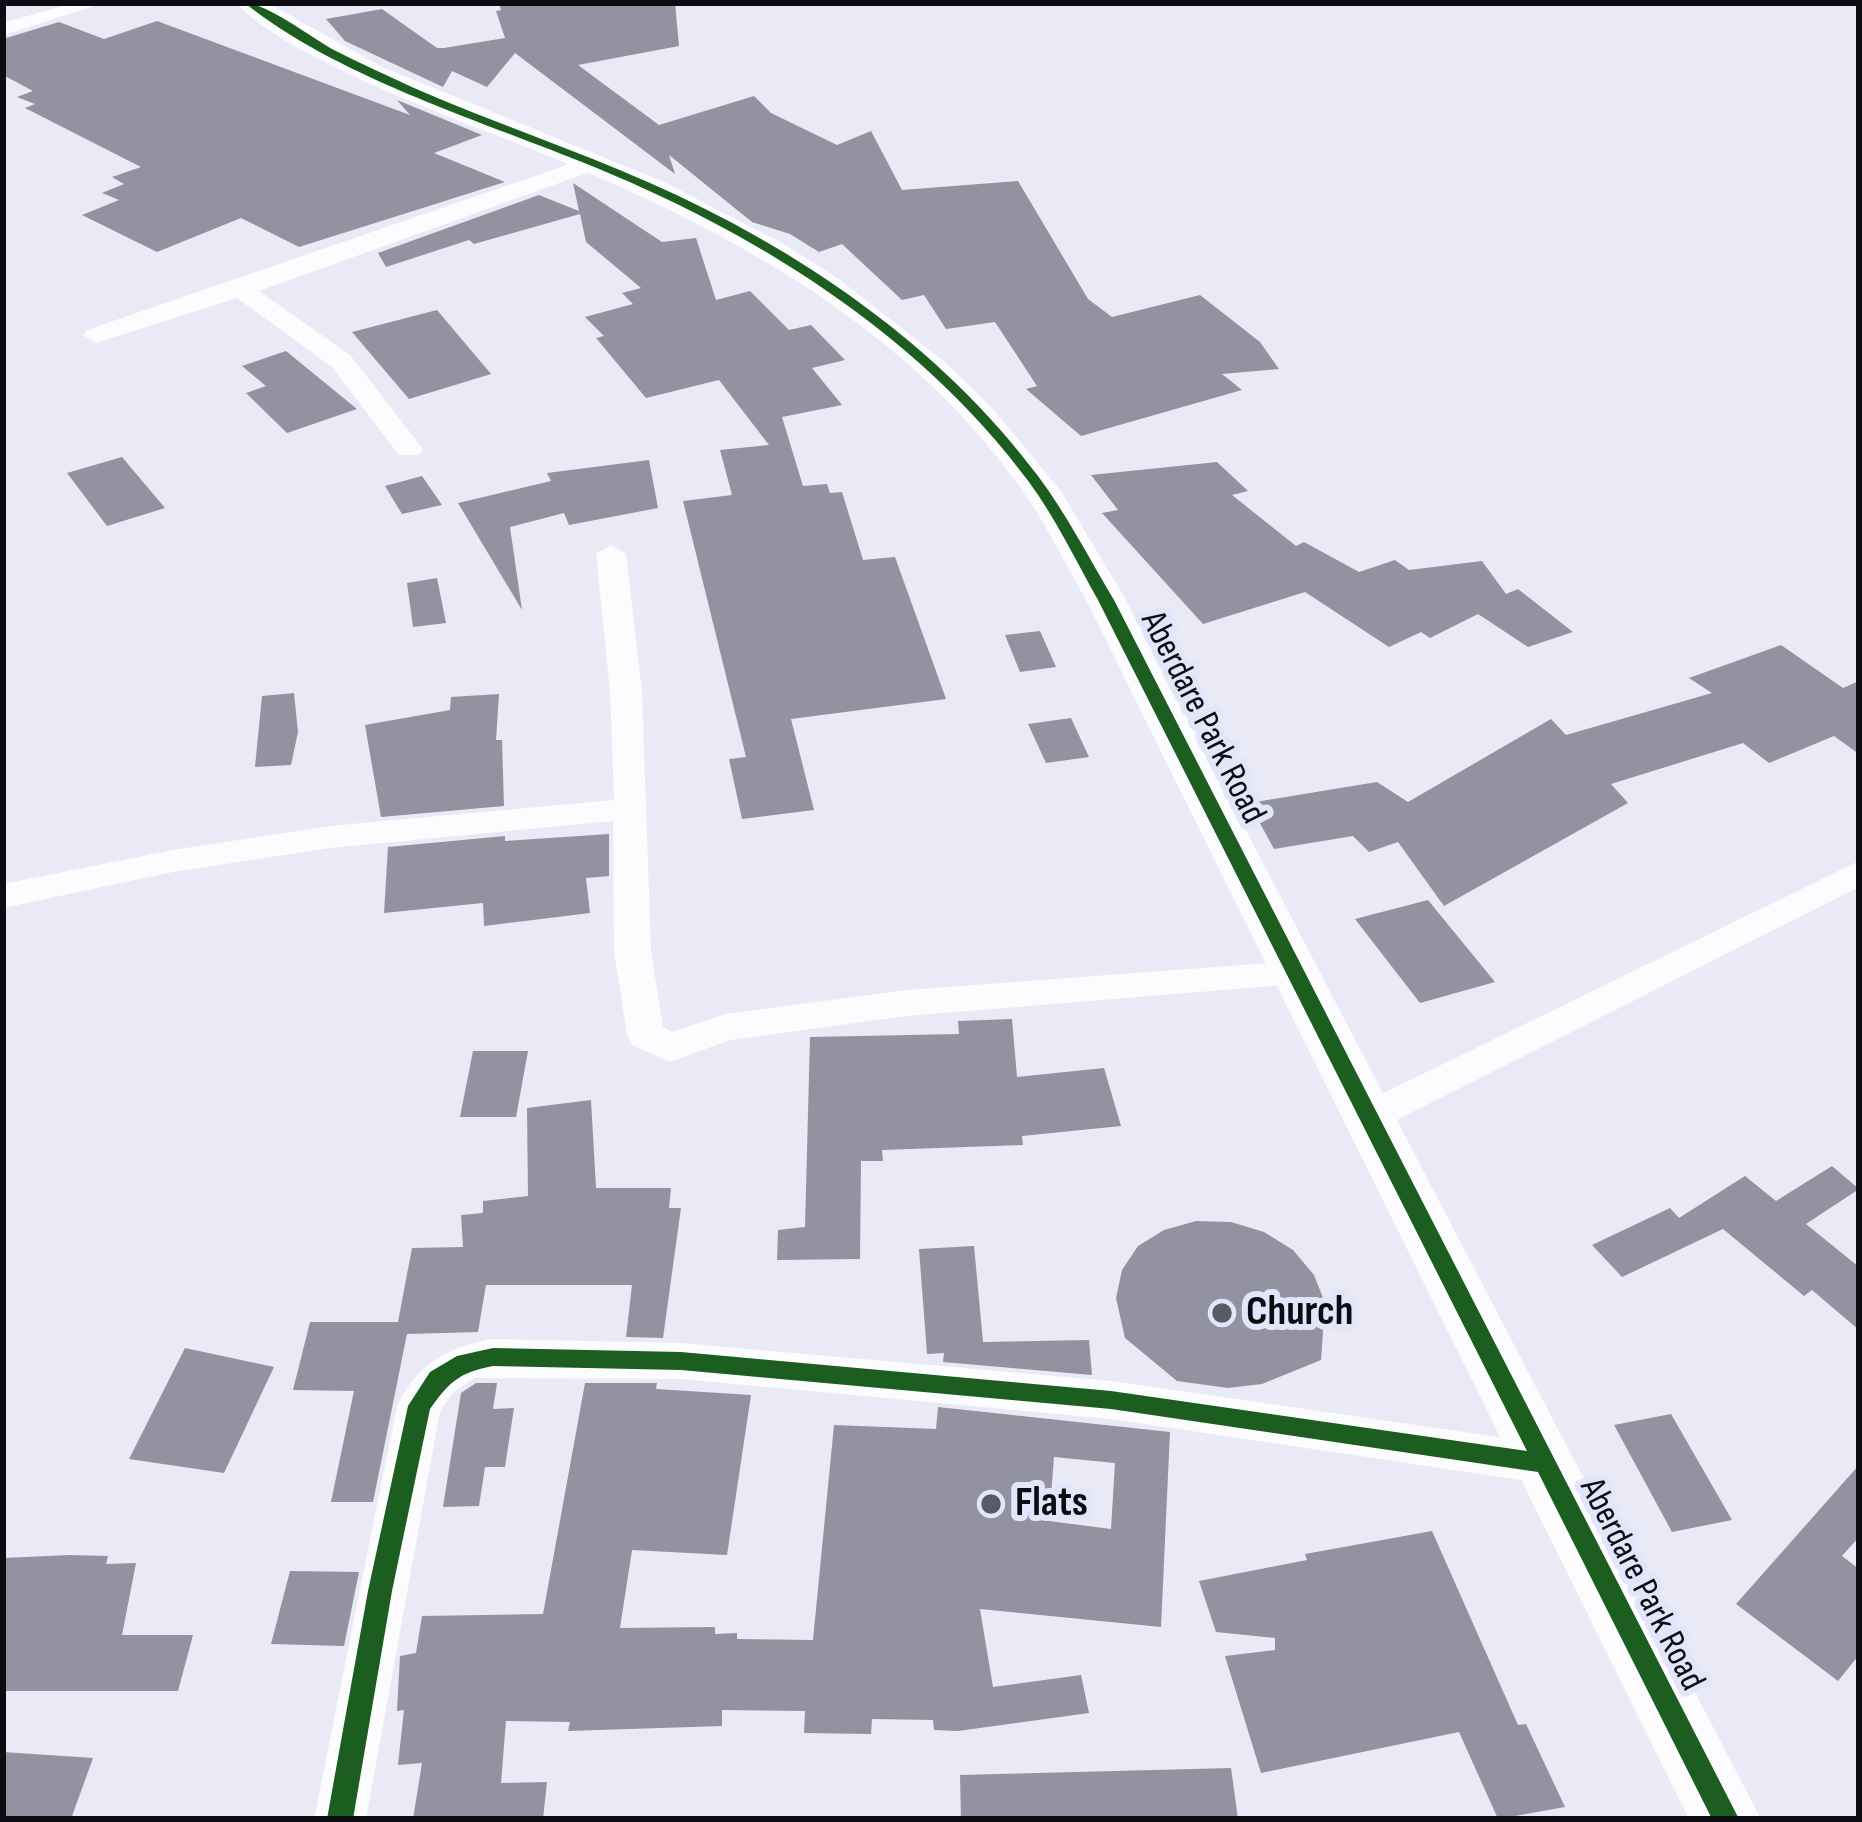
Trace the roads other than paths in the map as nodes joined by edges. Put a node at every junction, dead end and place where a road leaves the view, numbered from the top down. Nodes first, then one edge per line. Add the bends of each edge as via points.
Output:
1 (94, 3) edge
2 (250, 3) edge
3 (3, 29) edge
4 (593, 163) junction
5 (240, 289) junction
6 (96, 335) dead end
7 (409, 448) dead end
8 (611, 554) dead end
9 (631, 809) junction
10 (1859, 873) edge
11 (3, 896) edge
12 (1296, 974) junction
13 (1367, 1118) junction
14 (1541, 1463) junction
15 (340, 1819) edge
16 (1726, 1819) edge

1 - 3 street
2 - 4 street, Aberdare Park Road via 375,75
4 - 5 street
4 - 12 street, Aberdare Park Road via 829,285 905,342 1028,470 1106,600
5 - 6 street
5 - 7 street via 341,361
8 - 9 street
9 - 11 street via 330,837
9 - 12 street via 637,999 646,1034 670,1048 725,1027 907,1003
10 - 13 street
12 - 13 street, Aberdare Park Road
13 - 14 street, Aberdare Park Road
14 - 15 street via 1111,1400 680,1361 465,1362 438,1379 419,1406
14 - 16 street, Aberdare Park Road

